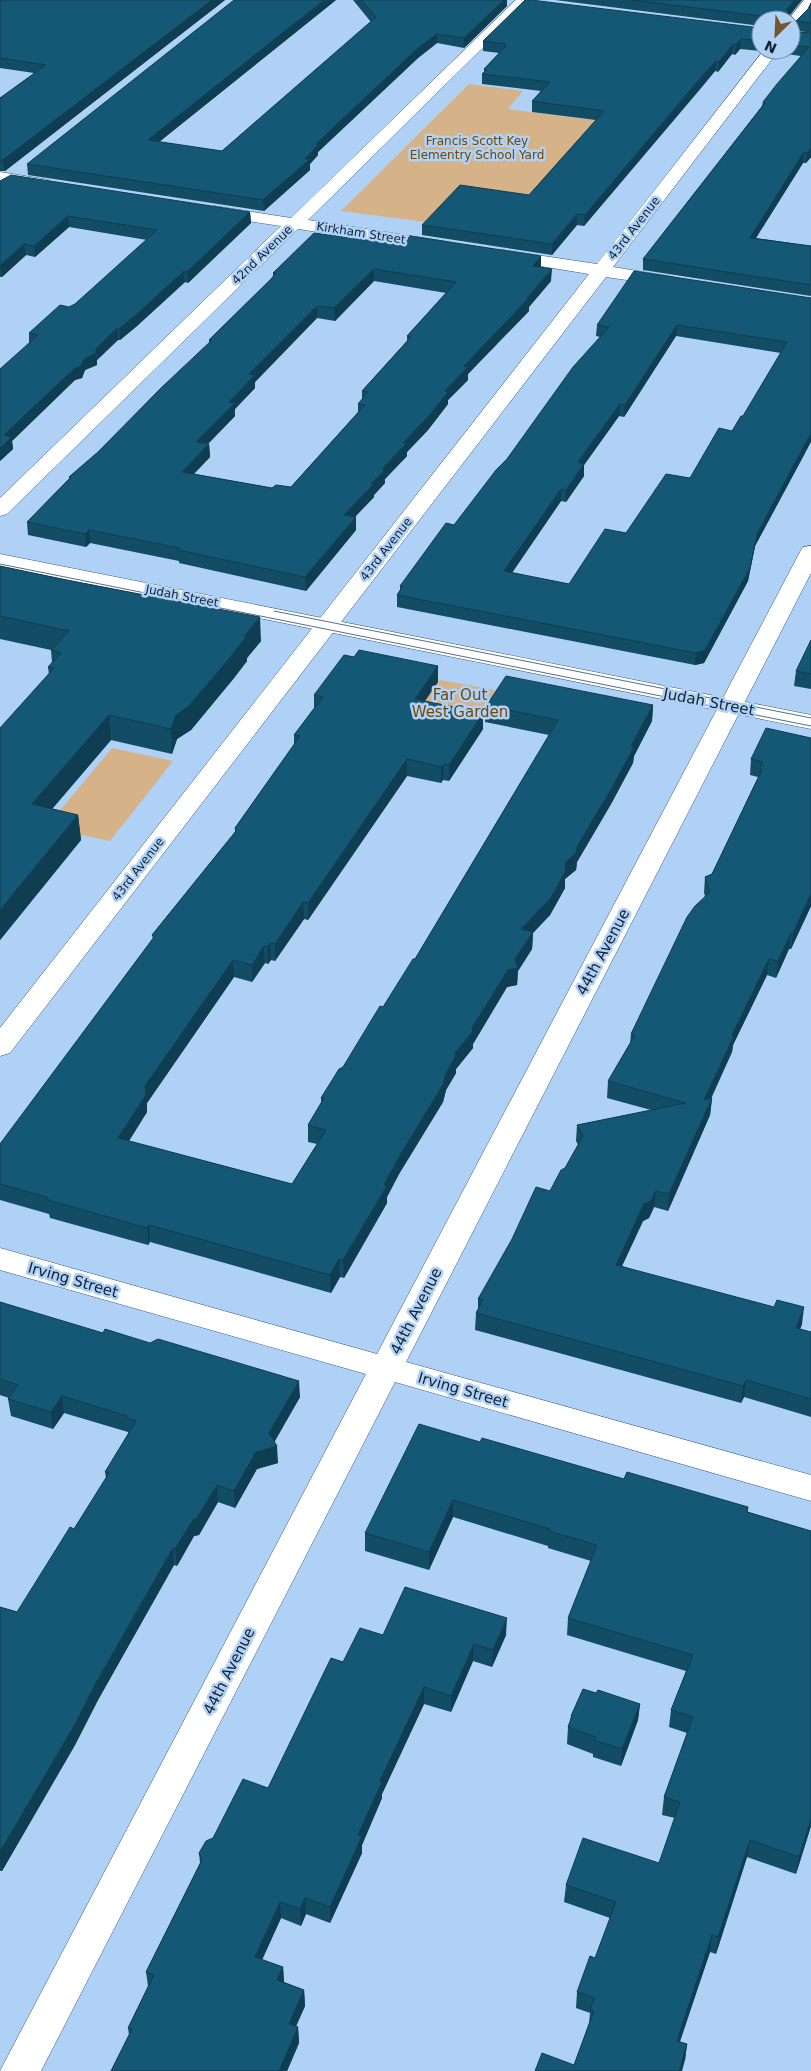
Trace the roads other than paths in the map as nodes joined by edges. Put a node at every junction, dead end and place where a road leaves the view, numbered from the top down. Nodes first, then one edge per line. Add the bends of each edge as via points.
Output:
1 (811, 0) edge
2 (523, 2) edge
3 (801, 19) edge
4 (764, 60) edge
5 (23, 167) dead end
6 (3, 180) edge
7 (57, 186) edge
8 (202, 209) edge
9 (295, 223) junction
10 (458, 248) edge
11 (486, 253) edge
12 (602, 270) junction
13 (688, 284) edge
14 (0, 510) edge
15 (811, 552) edge
16 (0, 560) edge
17 (327, 625) junction
18 (731, 706) junction
19 (811, 722) edge
20 (0, 1047) edge
21 (0, 1259) edge
22 (386, 1368) junction
23 (811, 1488) edge
24 (20, 2071) edge

1 - 3 street
2 - 9 street, 42nd Avenue
4 - 12 street, 43rd Avenue
5 - 6 street
6 - 7 street
8 - 9 street, Kirkham Street
9 - 10 street, Kirkham Street
9 - 14 street, 42nd Avenue
11 - 12 street
12 - 13 street
12 - 17 street, 43rd Avenue
15 - 18 street, 44th Avenue
16 - 17 street, Judah Street via 38,567 81,590 202,619 279,634
17 - 18 street, Judah Street
17 - 20 street, 43rd Avenue
18 - 19 street, Judah Street
18 - 22 street, 44th Avenue
21 - 22 street, Irving Street
22 - 23 street, Irving Street
22 - 24 street, 44th Avenue

